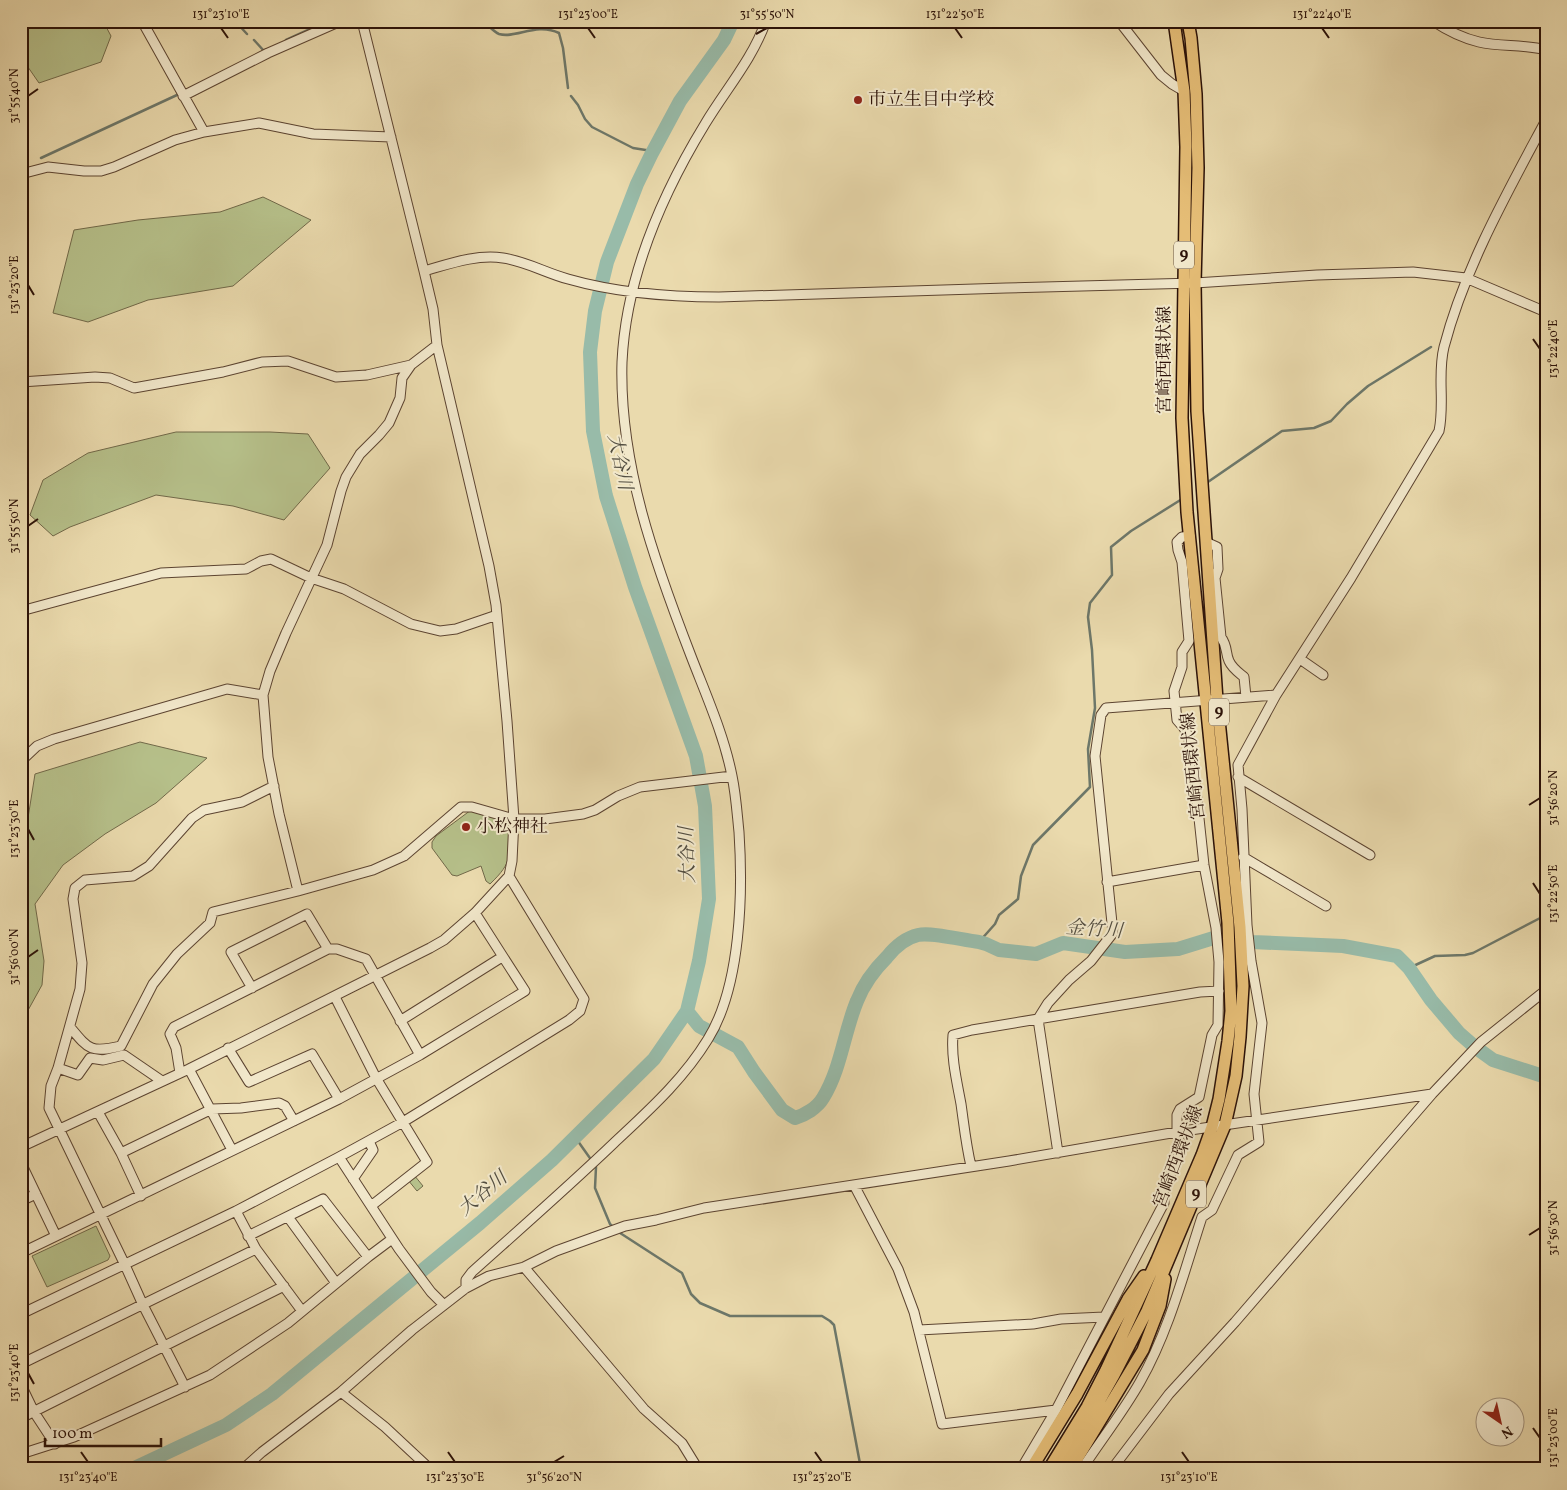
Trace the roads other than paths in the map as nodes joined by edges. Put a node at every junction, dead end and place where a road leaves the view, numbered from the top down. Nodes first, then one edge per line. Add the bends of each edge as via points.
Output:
1 (142, 21) edge
2 (341, 21) edge
3 (362, 21) edge
4 (766, 21) edge
5 (1119, 21) edge
6 (1174, 21) edge
7 (1188, 21) edge
8 (1433, 21) edge
9 (1546, 50) edge
10 (1184, 91) junction
11 (183, 96) junction
12 (1546, 120) edge
13 (204, 132) junction
14 (391, 137) junction
15 (21, 174) edge
16 (424, 271) junction
17 (1466, 278) junction
18 (1189, 283) junction
19 (628, 292) junction
20 (1546, 312) edge
21 (437, 345) junction
22 (411, 365) junction
23 (21, 382) edge
24 (1190, 536) junction
25 (1206, 542) junction
26 (312, 578) junction
27 (21, 611) edge
28 (497, 615) junction
29 (1300, 659) junction
30 (1323, 675) dead end
31 (263, 695) junction
32 (1276, 695) junction
33 (1246, 698) junction
34 (1217, 700) junction
35 (1201, 701) junction
36 (1176, 702) junction
37 (21, 761) edge
38 (730, 776) junction
39 (1238, 777) junction
40 (274, 786) junction
41 (514, 819) junction
42 (1370, 855) dead end
43 (1243, 857) junction
44 (1204, 865) junction
45 (509, 876) junction
46 (1107, 882) junction
47 (298, 891) junction
48 (1326, 906) dead end
49 (475, 913) junction
50 (1238, 925) junction
51 (328, 949) junction
52 (502, 957) junction
53 (1236, 962) junction
54 (376, 976) junction
55 (252, 988) junction
56 (1546, 990) edge
57 (1219, 991) junction
58 (335, 997) junction
59 (1038, 1019) junction
60 (400, 1021) junction
61 (70, 1027) junction
62 (228, 1048) junction
63 (420, 1055) junction
64 (58, 1068) junction
65 (189, 1069) junction
66 (180, 1073) junction
67 (376, 1078) junction
68 (162, 1081) junction
69 (1432, 1094) junction
70 (338, 1099) junction
71 (212, 1109) junction
72 (98, 1112) junction
73 (1255, 1120) junction
74 (294, 1121) junction
75 (403, 1122) junction
76 (1225, 1125) junction
77 (1212, 1127) junction
78 (58, 1130) junction
79 (1176, 1132) junction
80 (369, 1141) junction
81 (21, 1147) edge
82 (232, 1150) junction
83 (121, 1153) junction
84 (1058, 1153) junction
85 (339, 1157) junction
86 (21, 1163) edge
87 (971, 1166) junction
88 (353, 1179) junction
89 (854, 1185) junction
90 (36, 1194) junction
91 (141, 1196) junction
92 (21, 1201) edge
93 (371, 1206) junction
94 (236, 1211) junction
95 (101, 1214) junction
96 (288, 1217) junction
97 (56, 1236) junction
98 (248, 1236) junction
99 (392, 1239) junction
100 (256, 1249) junction
101 (21, 1253) edge
102 (1165, 1254) junction
103 (368, 1257) junction
104 (125, 1264) junction
105 (524, 1266) junction
106 (336, 1283) junction
107 (284, 1286) junction
108 (466, 1288) junction
109 (143, 1305) junction
110 (444, 1305) junction
111 (302, 1311) junction
112 (21, 1314) edge
113 (1104, 1317) junction
114 (919, 1330) junction
115 (164, 1347) junction
116 (21, 1364) edge
117 (21, 1385) edge
118 (186, 1387) junction
119 (341, 1392) junction
120 (1090, 1409) junction
121 (1056, 1410) junction
122 (34, 1412) junction
123 (21, 1418) edge
124 (55, 1444) junction
125 (21, 1454) edge
126 (243, 1469) edge
127 (430, 1469) edge
128 (698, 1469) edge
129 (1021, 1469) edge
130 (1031, 1469) edge
131 (1049, 1469) edge
132 (1061, 1469) edge
133 (1071, 1469) edge
134 (1082, 1469) edge
135 (1112, 1469) edge

1 - 11 street
2 - 11 street
3 - 14 street
4 - 19 street via 746,64 705,124 676,176
5 - 10 street via 1161,75
6 - 10 main road, 宮崎西環状線 / 9
7 - 18 main road, 宮崎西環状線 / 9 via 1196,94 1198,168
8 - 9 street via 1451,33 1481,43
10 - 18 main road, 宮崎西環状線 / 9
11 - 13 street
12 - 17 street
13 - 14 street via 259,123 313,134
13 - 15 street via 175,140 100,171 48,167
14 - 16 street
16 - 19 street via 459,262 503,258 567,279
16 - 21 street
17 - 18 street via 1413,272
17 - 20 street
17 - 29 street via 1440,367 1442,410 1439,431
18 - 19 street via 719,297
18 - 24 main road, 宮崎西環状線 / 9 via 1182,418
18 - 25 main road, 宮崎西環状線 / 9
19 - 38 street via 622,362 624,413 638,496 676,618 715,718
21 - 22 street
21 - 28 street
22 - 23 street via 367,375 336,377 288,361 262,362 134,388 110,378 94,377
22 - 26 street via 402,378 400,398 389,424 360,454 346,477 327,545
24 - 35 main road, 宮崎西環状線 / 9
24 - 36 street via 1177,542 1182,562 1189,641 1182,652 1182,667 1174,691
25 - 33 street via 1217,547 1215,578 1221,637 1234,670 1244,677
25 - 34 main road, 宮崎西環状線 / 9
26 - 27 street via 271,559 246,569 161,573
26 - 28 street via 344,589 411,624 440,631
26 - 31 street via 270,671
28 - 41 street
29 - 30 street
29 - 32 street
31 - 37 street via 226,689 54,739 37,746
31 - 40 street
32 - 33 street
32 - 39 street via 1238,765
33 - 34 street
34 - 35 street
34 - 50 main road, 宮崎西環状線 / 9
35 - 36 street
35 - 50 main road, 宮崎西環状線 / 9
36 - 44 street via 1177,720 1189,738 1190,770 1196,781
36 - 46 street via 1106,708 1101,716 1095,756
38 - 41 street via 640,787 583,814
38 - 108 street via 736,797 742,873 734,966 718,1021 690,1066 668,1092 472,1272 466,1280
39 - 42 street
39 - 43 street
40 - 47 street
40 - 61 street via 242,802 204,810 192,818 149,866 133,876 85,880 75,888 73,899 82,964 80,989
41 - 45 street
41 - 47 street via 461,807 404,856 373,870
43 - 48 street
43 - 50 street
44 - 46 street
44 - 53 street via 1216,928
45 - 49 street
45 - 75 street via 584,999 580,1011
46 - 59 street via 1113,933 1091,961 1048,1003
47 - 61 street via 214,912 210,923 177,954 153,984 121,1046 101,1050 84,1045
49 - 52 street
49 - 54 street via 444,940
50 - 53 main road, 宮崎西環状線 / 9
51 - 54 street via 366,959
51 - 55 street
51 - 55 street via 307,914 231,952
52 - 60 street
52 - 63 street via 525,991
53 - 57 street
53 - 73 street via 1262,1023 1254,1094
53 - 76 main road, 宮崎西環状線 / 9 via 1243,986 1240,1037 1236,1076
53 - 77 main road, 宮崎西環状線 / 9 via 1220,1099
54 - 58 street
54 - 60 street
55 - 66 street via 174,1027 170,1034
56 - 69 street via 1481,1042
57 - 59 street
57 - 79 street via 1218,1024 1212,1035 1199,1097 1180,1108
58 - 62 street
58 - 67 street
59 - 84 street
59 - 87 street via 953,1035 957,1087
60 - 63 street
61 - 64 street
62 - 65 street
62 - 70 street via 249,1082 312,1054
63 - 67 street
64 - 68 street via 78,1075 90,1058 102,1060 124,1055
64 - 78 street via 49,1096 49,1108
65 - 66 street
65 - 71 street
66 - 68 street
67 - 70 street
67 - 75 street
68 - 72 street
69 - 73 street
69 - 135 street via 1170,1394
70 - 74 street
71 - 74 street via 279,1103 285,1106
71 - 82 street
71 - 83 street
72 - 78 street
72 - 83 street
73 - 76 street
73 - 134 street via 1258,1142 1238,1155 1212,1210 1202,1217 1166,1326 1144,1374
74 - 82 street
75 - 80 street
75 - 93 street via 427,1162
76 - 77 street
76 - 102 main road, 宮崎西環状線 / 9
77 - 79 street
77 - 102 main road, 宮崎西環状線 / 9
78 - 81 street
78 - 95 street
79 - 84 street
79 - 113 street via 1181,1146 1163,1190 1164,1203
80 - 85 street
80 - 88 street via 373,1150
82 - 91 street
83 - 91 street
84 - 87 street
85 - 88 street
85 - 94 street
86 - 90 street
87 - 89 street
88 - 93 street
89 - 105 street via 704,1208 625,1226
89 - 114 street via 898,1269
90 - 92 street
90 - 97 street
91 - 95 street
93 - 99 street
94 - 98 street
94 - 104 street
95 - 97 street
95 - 104 street
96 - 98 street
96 - 103 street via 323,1199
96 - 106 street
97 - 101 street
98 - 100 street
99 - 103 street
99 - 110 street
100 - 107 street
100 - 109 street
102 - 120 main road, 宮崎西環状線 / 9 via 1106,1370
102 - 130 main road via 1128,1299 1077,1394
102 - 133 main road via 1160,1306 1143,1350
103 - 106 street
104 - 109 street
104 - 112 street
105 - 108 street via 488,1276
105 - 128 street via 644,1409 682,1443
106 - 111 street
107 - 111 street
107 - 115 street
108 - 110 street
109 - 115 street
109 - 116 street
110 - 119 street
111 - 118 street via 231,1362
113 - 114 street
113 - 121 street
114 - 121 street via 942,1424
115 - 118 street
115 - 122 street
117 - 122 street
118 - 124 street
119 - 126 street
119 - 127 street
120 - 131 main road, 宮崎西環状線 / 9
120 - 132 main road, 宮崎西環状線 / 9
121 - 129 street
122 - 123 street
122 - 124 street
124 - 125 street

